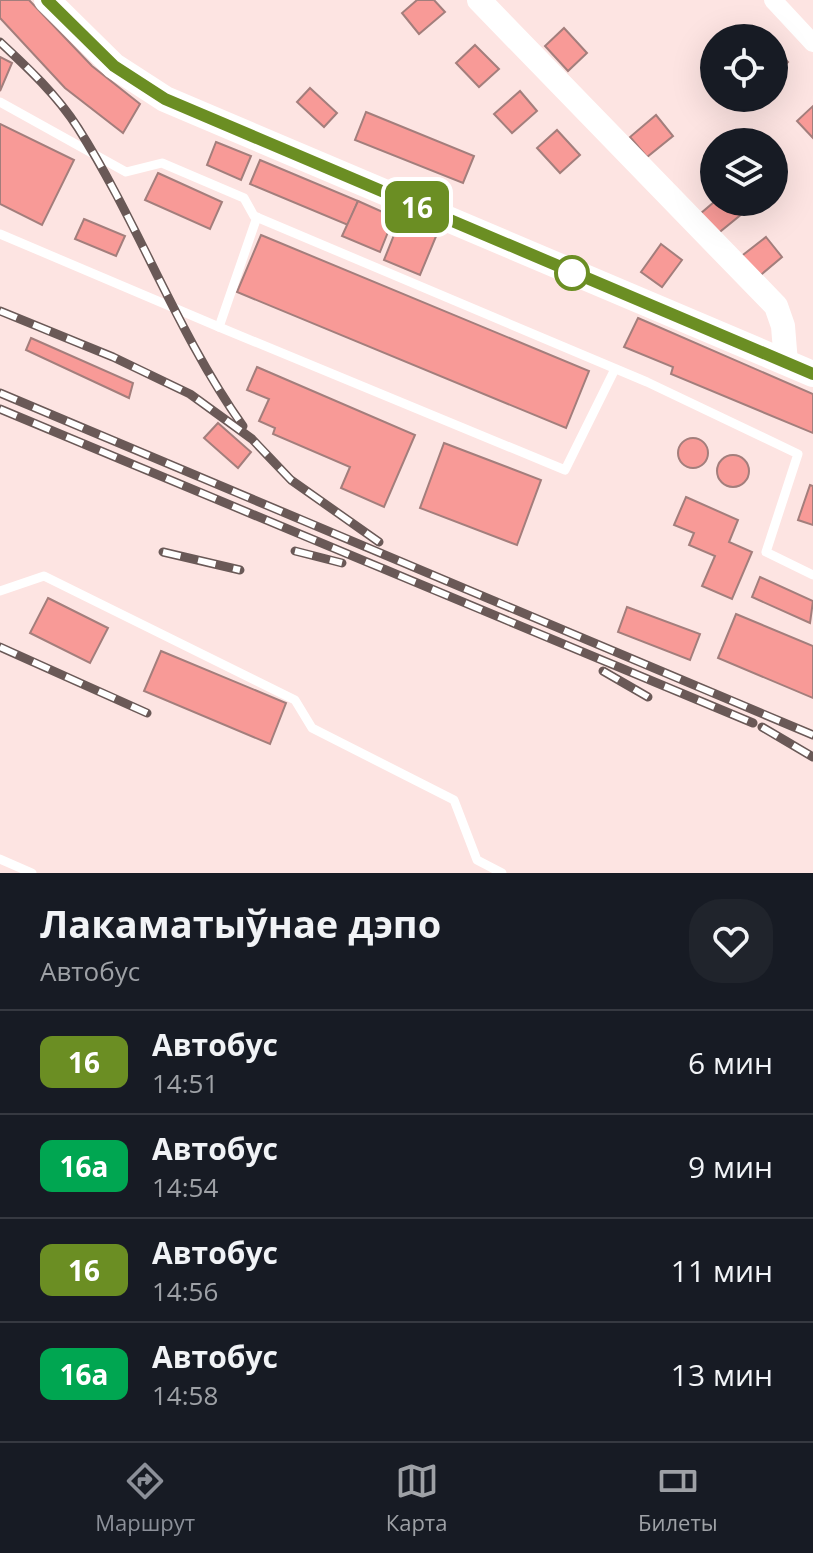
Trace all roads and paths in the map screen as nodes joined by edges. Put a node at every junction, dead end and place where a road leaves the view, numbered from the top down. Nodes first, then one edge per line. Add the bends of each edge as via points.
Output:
1 (47, 0) edge
2 (479, 0) edge
3 (773, 0) edge
4 (813, 43) edge
5 (0, 102) edge
6 (257, 217) junction
7 (0, 234) edge
8 (219, 327) junction
9 (786, 363) junction
10 (615, 369) junction
11 (813, 374) edge
12 (813, 575) edge
13 (0, 591) edge
14 (0, 859) edge
15 (32, 873) edge
16 (502, 873) edge

1 - 9 main road via 114,66 165,99
2 - 9 street via 776,306
3 - 4 street
5 - 6 lane via 126,172 162,163 244,198
6 - 8 lane
6 - 10 lane
7 - 8 lane
8 - 10 lane via 565,470
9 - 11 main road
10 - 12 lane via 798,454 766,552
13 - 16 lane via 44,576 295,700 312,728 454,800 477,860
14 - 15 lane

